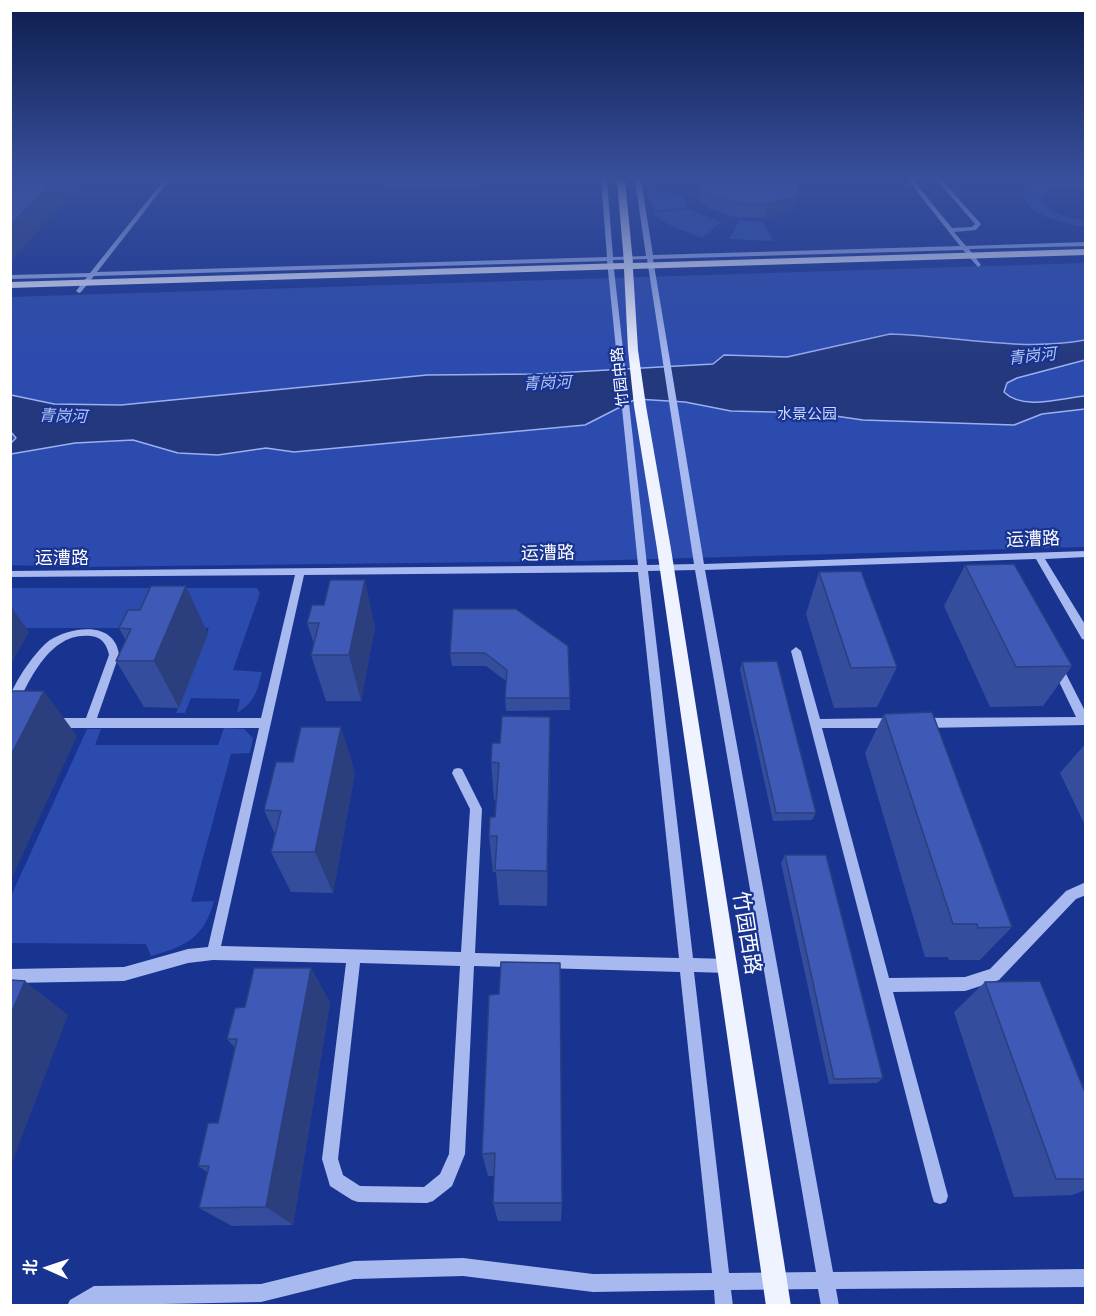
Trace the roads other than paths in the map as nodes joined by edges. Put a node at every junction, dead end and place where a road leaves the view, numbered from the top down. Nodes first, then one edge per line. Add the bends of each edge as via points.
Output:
1 (119, 241) edge
2 (609, 241) edge
3 (627, 241) edge
4 (647, 241) edge
5 (960, 241) edge
6 (1086, 244) edge
7 (965, 248) junction
8 (1086, 252) edge
9 (971, 256) junction
10 (1086, 261) edge
11 (978, 265) junction
12 (629, 266) junction
13 (650, 266) junction
14 (611, 267) junction
15 (10, 277) edge
16 (89, 279) junction
17 (310, 280) junction
18 (10, 285) edge
19 (80, 291) junction
20 (10, 293) edge
21 (1086, 554) edge
22 (1039, 556) junction
23 (699, 567) junction
24 (667, 568) junction
25 (643, 569) junction
26 (300, 573) junction
27 (10, 574) edge
28 (1086, 636) edge
29 (796, 651) dead end
30 (1053, 659) edge
31 (10, 708) edge
32 (1085, 721) edge
33 (45, 723) dead end
34 (90, 723) junction
35 (266, 723) junction
36 (816, 724) junction
37 (458, 772) dead end
38 (1086, 888) edge
39 (213, 953) junction
40 (354, 957) junction
41 (468, 959) junction
42 (687, 964) junction
43 (727, 966) junction
44 (10, 976) edge
45 (884, 985) junction
46 (940, 1196) dead end
47 (1086, 1278) edge
48 (775, 1281) junction
49 (826, 1281) junction
50 (722, 1282) junction
51 (76, 1305) edge
52 (724, 1305) edge
53 (779, 1305) edge
54 (830, 1305) edge

1 - 16 street
2 - 14 street
3 - 12 main road, 竹园中路
4 - 13 street
5 - 7 street
6 - 7 street
7 - 9 street
7 - 13 street
8 - 9 main road
9 - 11 street
9 - 13 main road
10 - 11 main road
11 - 13 main road
12 - 13 main road
12 - 13 street
12 - 14 main road
12 - 14 street
12 - 24 main road, 竹园中路 via 640,406
13 - 23 street
14 - 16 street
14 - 17 main road
14 - 25 street
15 - 16 street
16 - 17 main road
16 - 18 main road
16 - 19 street
17 - 19 main road
19 - 20 main road
21 - 22 street, 运漕路
22 - 23 street, 运漕路 via 1004,562
22 - 28 street
23 - 24 street, 运漕路
23 - 49 street
24 - 25 street, 运漕路
24 - 43 main road, 竹园西路
25 - 26 street, 运漕路
25 - 42 street
26 - 27 street, 运漕路
26 - 35 street
29 - 36 street
30 - 32 street
31 - 34 street via 38,657 49,646 71,635 92,632 107,637 114,656
32 - 36 street
33 - 34 street
34 - 35 street
35 - 39 street
36 - 45 street
37 - 41 street via 476,809
38 - 45 street via 1071,895 994,975 965,984
39 - 40 street
39 - 44 street via 124,974
40 - 41 street
40 - 41 street via 330,1159 336,1180 358,1194 392,1195 427,1195 446,1180 457,1154
41 - 42 street
42 - 43 street
42 - 50 street
43 - 48 main road, 竹园西路
45 - 46 street
47 - 49 street
48 - 49 street
48 - 50 street
48 - 53 main road, 竹园西路
49 - 54 street
50 - 51 street via 593,1283 463,1267 354,1270 261,1293 94,1295
50 - 52 street

